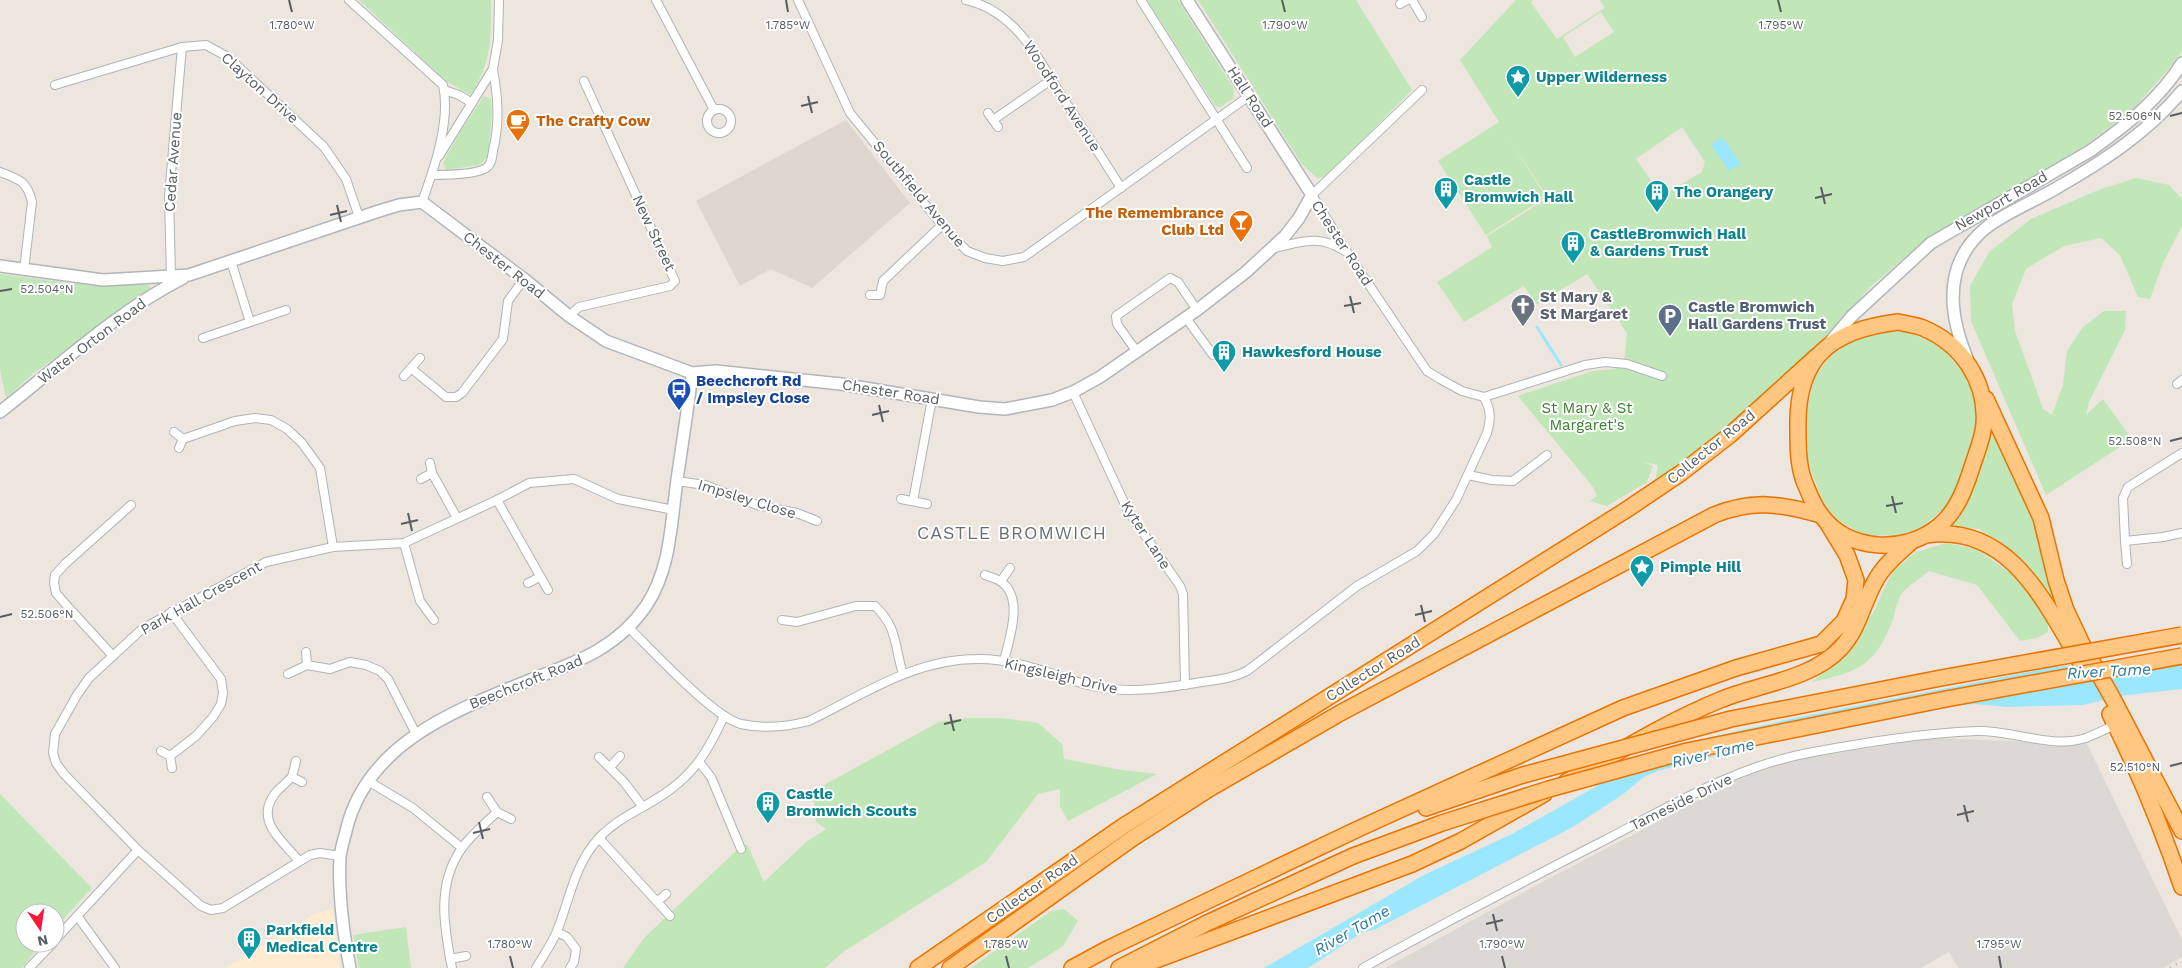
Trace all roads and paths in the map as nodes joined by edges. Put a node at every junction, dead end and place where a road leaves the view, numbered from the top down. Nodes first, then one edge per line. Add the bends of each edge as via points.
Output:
1 (349, 0) edge
2 (498, 0) edge
3 (656, 0) edge
4 (798, 0) edge
5 (966, 0) edge
6 (1141, 0) edge
7 (1187, 0) edge
8 (1412, 0) edge
9 (1422, 17) dead end
10 (182, 47) junction
11 (2182, 63) edge
12 (493, 70) junction
13 (1051, 80) junction
14 (584, 82) dead end
15 (55, 85) dead end
16 (444, 90) junction
17 (1422, 90) dead end
18 (2182, 91) edge
19 (1250, 96) junction
20 (472, 103) junction
21 (714, 110) dead end
22 (1217, 120) junction
23 (998, 127) dead end
24 (438, 158) junction
25 (1247, 168) dead end
26 (0, 172) edge
27 (432, 174) junction
28 (1122, 188) junction
29 (1312, 195) junction
30 (422, 202) junction
31 (359, 217) junction
32 (942, 225) junction
33 (1271, 249) junction
34 (1347, 252) junction
35 (231, 261) junction
36 (0, 266) edge
37 (24, 270) junction
38 (189, 275) junction
39 (170, 277) junction
40 (524, 279) junction
41 (870, 295) dead end
42 (286, 310) dead end
43 (1197, 310) junction
44 (569, 316) junction
45 (1186, 318) junction
46 (250, 322) junction
47 (203, 338) dead end
48 (1137, 352) junction
49 (1821, 352) junction
50 (1213, 355) dead end
51 (420, 358) dead end
52 (1971, 365) junction
53 (412, 368) junction
54 (692, 373) junction
55 (404, 376) dead end
56 (1662, 376) dead end
57 (1982, 391) junction
58 (1073, 392) junction
59 (1484, 397) junction
60 (932, 399) junction
61 (0, 412) edge
62 (174, 432) dead end
63 (182, 439) junction
64 (179, 448) dead end
65 (2182, 453) edge
66 (1548, 455) dead end
67 (430, 463) dead end
68 (432, 473) junction
69 (1468, 475) junction
70 (420, 478) dead end
71 (677, 481) junction
72 (901, 499) dead end
73 (497, 500) junction
74 (913, 501) junction
75 (927, 504) dead end
76 (131, 505) dead end
77 (674, 510) junction
78 (457, 518) junction
79 (1824, 520) junction
80 (817, 521) dead end
81 (2182, 533) edge
82 (1926, 535) junction
83 (2125, 540) junction
84 (1911, 542) junction
85 (404, 544) junction
86 (333, 547) junction
87 (2127, 564) dead end
88 (1010, 568) dead end
89 (985, 575) dead end
90 (540, 577) junction
91 (1001, 581) junction
92 (528, 583) dead end
93 (548, 590) dead end
94 (171, 612) junction
95 (434, 620) dead end
96 (782, 620) dead end
97 (628, 627) junction
98 (2182, 635) edge
99 (2078, 647) junction
100 (306, 652) dead end
101 (113, 656) junction
102 (2182, 656) edge
103 (1004, 661) junction
104 (307, 665) junction
105 (288, 674) dead end
106 (903, 674) junction
107 (1185, 685) junction
108 (2109, 700) junction
109 (724, 716) junction
110 (2115, 725) junction
111 (416, 734) junction
112 (161, 751) dead end
113 (170, 756) junction
114 (620, 756) dead end
115 (599, 757) dead end
116 (296, 761) dead end
117 (699, 762) junction
118 (610, 767) junction
119 (172, 768) dead end
120 (292, 777) junction
121 (368, 781) junction
122 (302, 782) dead end
123 (487, 797) dead end
124 (643, 806) junction
125 (498, 812) junction
126 (511, 819) dead end
127 (2182, 831) edge
128 (599, 838) junction
129 (462, 848) junction
130 (741, 849) dead end
131 (138, 850) junction
132 (340, 856) junction
133 (299, 862) junction
134 (1262, 874) junction
135 (2182, 887) edge
136 (666, 894) dead end
137 (657, 902) junction
138 (670, 916) dead end
139 (78, 917) junction
140 (65, 931) edge
141 (556, 932) junction
142 (43, 953) edge
143 (466, 956) dead end
144 (450, 959) junction
145 (29, 968) edge
146 (115, 968) edge
147 (350, 968) edge
148 (452, 968) edge
149 (536, 968) edge
150 (570, 968) edge
151 (918, 968) edge
152 (950, 968) edge
153 (1072, 968) edge
154 (1119, 968) edge
155 (1135, 968) edge
156 (1363, 968) edge

1 - 16 street via 439,81
2 - 12 street via 498,40
3 - 21 street
4 - 32 street, Southfield Avenue via 850,113
5 - 13 street, Woodford Avenue via 991,10 1019,32 1038,55
6 - 22 street
7 - 19 main road, Hall Road
8 - 9 street
10 - 15 street, Clayton Drive
10 - 31 street, Clayton Drive via 206,45 218,51 324,147 346,179
10 - 39 street, Cedar Avenue via 169,196
11 - 49 main road, Newport Road via 2139,114 2090,151 1993,204 1931,243 1852,316
12 - 20 street
12 - 27 street via 498,99 498,129 490,164 484,170
13 - 23 street via 991,117
13 - 28 street, Woodford Avenue
14 - 44 street, New Street via 675,281 670,286 579,307
16 - 20 street
16 - 24 street
17 - 29 street
18 - 52 main road, Newport Road via 2166,111 2122,148 1988,227 1971,245 1959,264 1952,293 1960,341
19 - 22 street, Southfield Avenue
19 - 29 main road, Hall Road
20 - 24 street
22 - 25 street
22 - 28 street, Southfield Avenue
24 - 27 street
26 - 37 street via 23,182 30,192 32,202
27 - 30 street
28 - 32 street, Southfield Avenue via 1024,257 1003,261 967,251
29 - 33 main road, Chester Road via 1299,218
29 - 34 street, Chester Road
30 - 31 main road
30 - 40 main road, Chester Road
31 - 35 main road
32 - 41 street via 883,281 880,295
33 - 34 street via 1317,240 1331,242
33 - 43 main road, Chester Road
34 - 59 street, Chester Road via 1427,371 1462,391
35 - 38 main road
35 - 46 street
36 - 37 main road
37 - 39 main road via 103,280
38 - 39 main road
38 - 61 main road, Water Orton Road via 153,295 105,329
40 - 44 main road, Chester Road
40 - 53 street via 508,301 503,339 462,393 446,397
42 - 46 street
43 - 45 main road, Chester Road
43 - 48 street via 1178,282 1170,278 1116,316 1117,324
44 - 54 main road, Chester Road via 606,340
45 - 48 main road, Chester Road
45 - 50 street
46 - 47 street
48 - 58 main road, Chester Road
49 - 52 highway, Collector Road via 1846,334 1869,325 1898,322 1938,335
49 - 79 highway via 1806,374 1797,412 1802,475
49 - 151 highway, Collector Road via 1730,436 1640,501 1125,825
51 - 53 street
52 - 57 highway
53 - 55 street
54 - 60 main road, Chester Road via 716,371 841,384
54 - 71 main road, Beechcroft Road
56 - 59 street via 1627,364 1605,362 1585,365
57 - 82 highway via 1984,424 1962,495 1948,517
57 - 99 highway via 2041,518 2056,580
58 - 60 main road, Chester Road via 1052,400 1005,409
58 - 107 street, Kyter Lane via 1128,512 1180,586 1183,594
59 - 69 street, Kingsleigh Drive via 1490,408 1490,422
60 - 74 street
62 - 63 street
63 - 64 street
63 - 86 street via 235,421 255,418 271,420 287,429 320,468
65 - 83 street via 2128,487 2124,498
66 - 69 street via 1513,481
67 - 68 street
68 - 70 street
68 - 78 street
69 - 107 street, Kingsleigh Drive via 1434,534 1417,551 1357,586 1247,671 1234,677
71 - 77 main road, Beechcroft Road
71 - 80 street, Impsley Close via 705,485 757,505
72 - 74 street
73 - 77 street, Park Hall Crescent via 529,483 574,479 618,499
73 - 78 street, Park Hall Crescent
73 - 90 street
74 - 75 street
76 - 101 street via 65,564 55,575 54,583 56,593 68,608
77 - 97 main road, Beechcroft Road via 667,555 657,586 646,606
78 - 85 street, Park Hall Crescent
79 - 84 highway via 1862,543
79 - 134 highway via 1847,555 1856,580 1854,598 1844,621 1821,644 1736,668 1623,708
79 - 152 highway, Collector Road via 1781,505 1754,504 1714,515 1342,712 1209,789 1133,838
81 - 83 street
82 - 84 highway
82 - 99 highway via 1955,534 1993,547 2021,571
83 - 87 street
84 - 155 highway via 1877,578 1860,620 1840,648 1814,667 1796,676 1721,699 1660,727 1461,841 1420,860
85 - 86 street, Park Hall Crescent
85 - 95 street via 420,601
86 - 94 street, Park Hall Crescent via 266,562
88 - 91 street
89 - 91 street
90 - 92 street
90 - 93 street
91 - 103 street via 1014,608
94 - 101 street, Park Hall Crescent via 142,629
94 - 113 street via 221,679 223,693 213,717 196,736
96 - 106 street via 797,622 856,606 875,606 894,631
97 - 109 street, Kingsleigh Drive via 675,674
97 - 111 main road, Beechcroft Road via 597,653 468,705
98 - 134 highway, bridge via 1731,719 1523,775 1440,802
99 - 108 highway, bridge
100 - 104 street
101 - 131 street, Park Hall Crescent via 89,678 77,695 56,734 53,753 64,774
102 - 154 highway, bridge via 1687,751 1531,795 1352,856
103 - 106 street, Kingsleigh Drive via 978,658 936,663
103 - 107 street, Kingsleigh Drive via 1117,691 1149,691
104 - 105 street
104 - 111 street via 330,669 350,662 380,671 388,679
106 - 109 street, Kingsleigh Drive via 809,721 792,725 766,728 739,723
108 - 110 highway
108 - 127 highway
109 - 117 street via 711,746
110 - 135 highway via 2149,797
110 - 156 street, Tameside Drive via 2085,738 2066,741 1979,731 1960,732 1844,747 1770,762 1718,781 1467,910
111 - 121 main road, Beechcroft Road via 395,749
112 - 113 street
113 - 119 street
114 - 118 street
115 - 118 street
116 - 120 street
117 - 124 street via 671,789
117 - 130 street via 711,777
118 - 124 street
120 - 122 street
120 - 133 street via 272,797 267,810 270,826
121 - 129 street via 413,808
121 - 132 main road, Beechcroft Road via 349,818
123 - 125 street
124 - 128 street
125 - 126 street
125 - 129 street
128 - 137 street
128 - 141 street via 578,867
129 - 144 street via 446,882 443,897
131 - 133 street, Park Hall Crescent via 201,906 211,910 223,908
131 - 139 street
132 - 133 street, Park Hall Crescent via 320,853
132 - 147 main road, Beechcroft Road via 341,913
134 - 153 highway
136 - 137 street
137 - 138 street
139 - 140 street
139 - 146 street
141 - 149 street
141 - 150 street via 567,937 576,949
142 - 145 street
143 - 144 street
144 - 148 street

